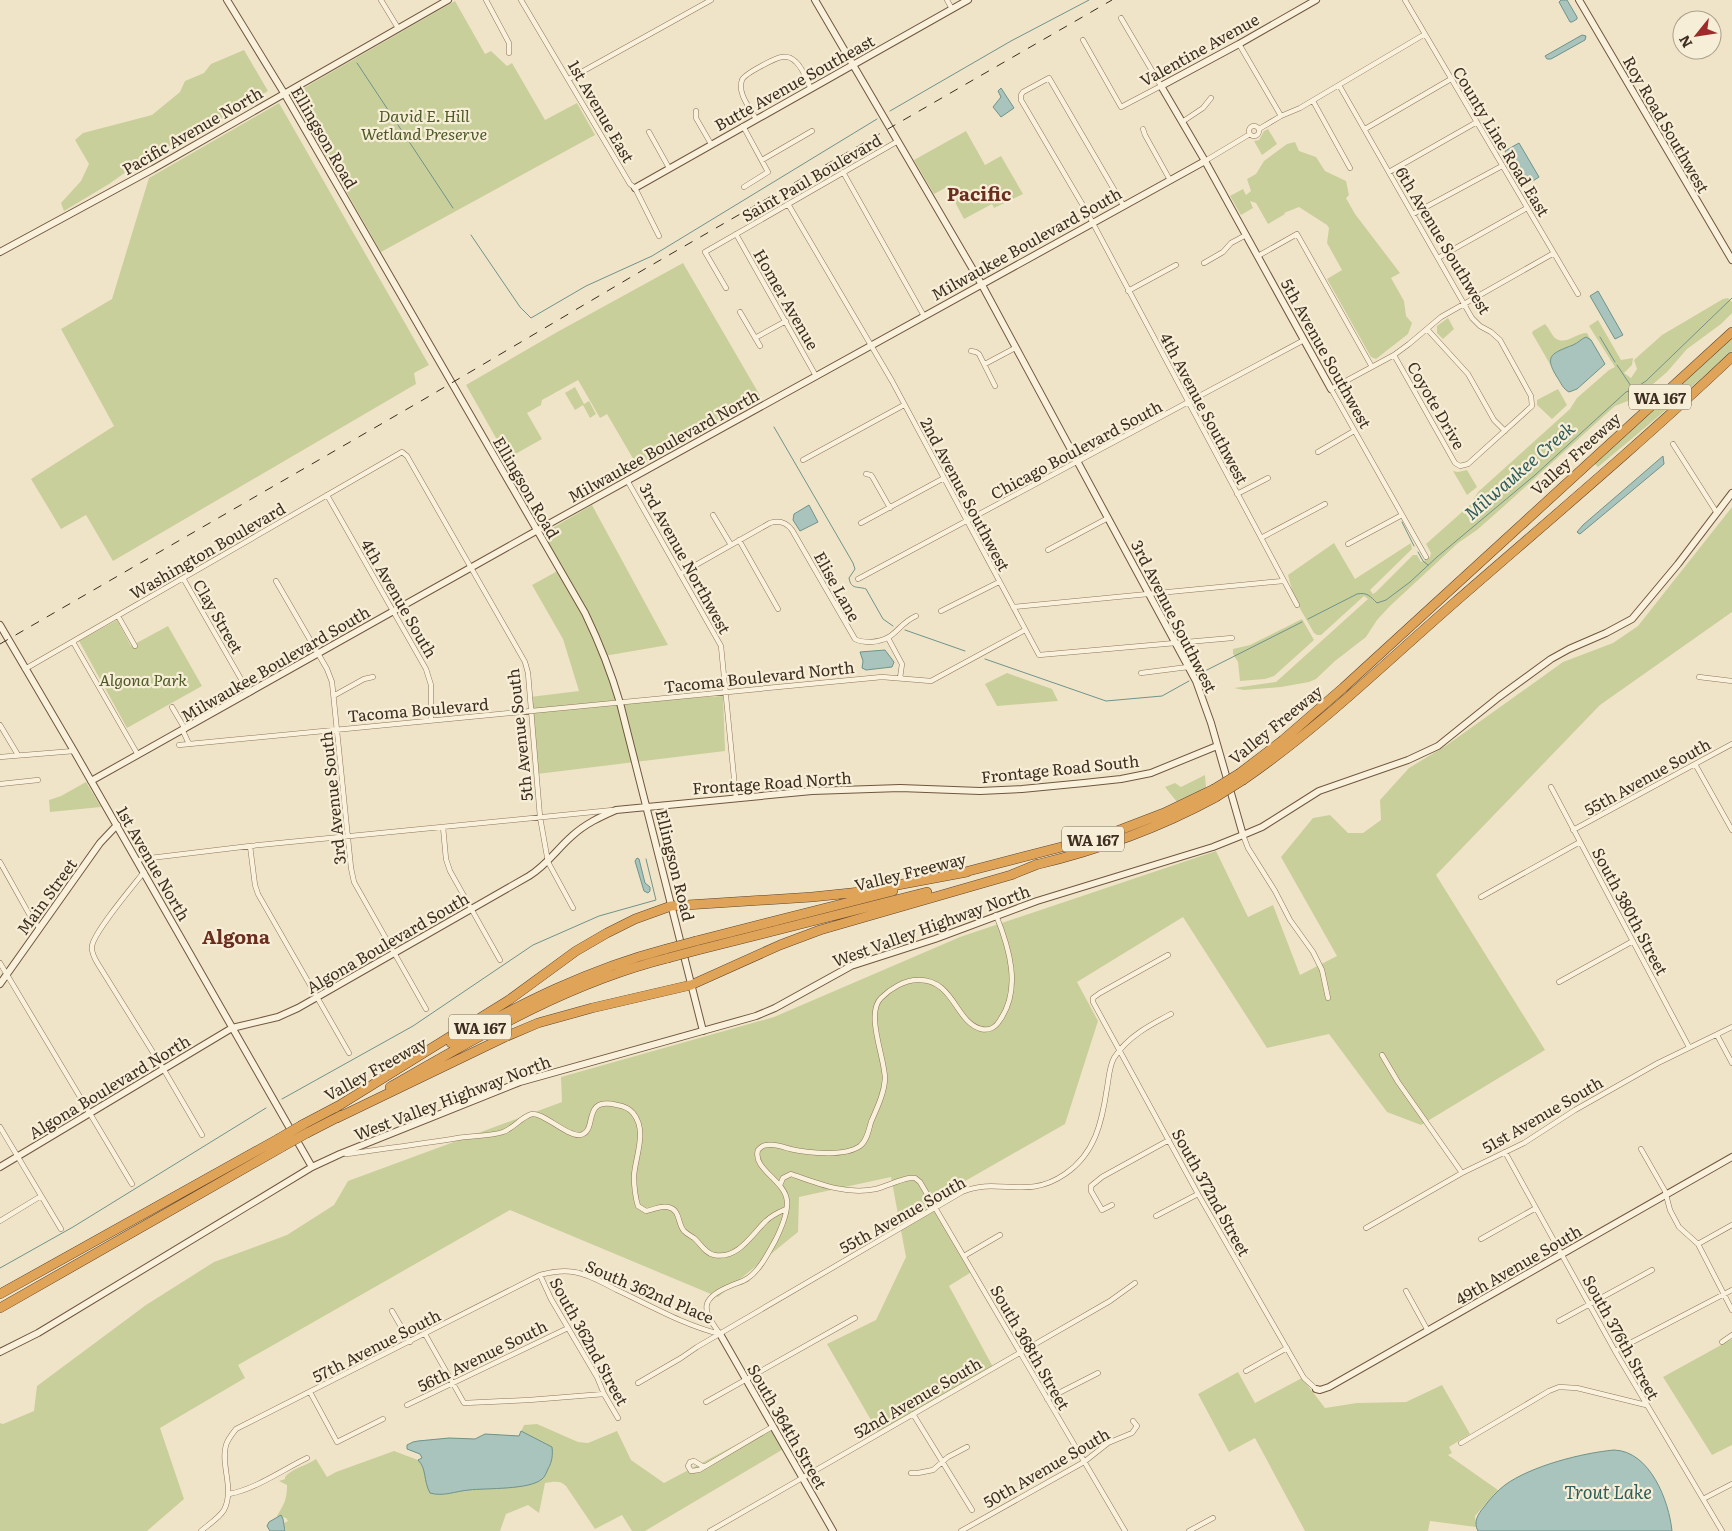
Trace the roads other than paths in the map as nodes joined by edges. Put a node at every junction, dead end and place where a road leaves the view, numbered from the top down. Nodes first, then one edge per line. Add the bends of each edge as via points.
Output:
1 (227, 0) edge
2 (381, 0) edge
3 (448, 0) edge
4 (486, 0) edge
5 (521, 0) edge
6 (711, 0) edge
7 (815, 0) edge
8 (947, 0) edge
9 (968, 0) edge
10 (1316, 0) edge
11 (1405, 0) edge
12 (1579, 0) edge
13 (952, 9) junction
14 (1121, 18) dead end
15 (398, 28) junction
16 (1425, 34) junction
17 (1083, 40) dead end
18 (1239, 44) junction
19 (509, 53) dead end
20 (853, 66) junction
21 (1174, 79) junction
22 (1451, 79) junction
23 (569, 80) junction
24 (1339, 85) junction
25 (1161, 86) junction
26 (810, 89) junction
27 (284, 93) junction
28 (1167, 96) junction
29 (1211, 98) dead end
30 (1313, 100) junction
31 (696, 111) dead end
32 (1281, 116) junction
33 (756, 119) junction
34 (1182, 122) junction
35 (1477, 122) junction
36 (744, 126) junction
37 (1144, 129) dead end
38 (1364, 129) junction
39 (812, 131) dead end
40 (649, 132) dead end
41 (898, 141) junction
42 (711, 144) junction
43 (762, 160) junction
44 (1205, 161) junction
45 (1502, 166) junction
46 (670, 168) junction
47 (1350, 168) dead end
48 (843, 172) junction
49 (1389, 172) junction
50 (1170, 180) junction
51 (744, 187) dead end
52 (635, 188) junction
53 (788, 204) junction
54 (1123, 205) junction
55 (1527, 208) junction
56 (1413, 214) junction
57 (1092, 222) junction
58 (736, 234) junction
59 (1246, 234) junction
60 (660, 236) dead end
61 (0, 252) edge
62 (1554, 253) junction
63 (1258, 256) junction
64 (1438, 258) junction
65 (1732, 260) edge
66 (1204, 263) dead end
67 (1176, 265) dead end
68 (982, 285) junction
69 (726, 288) dead end
70 (1128, 291) junction
71 (1578, 294) dead end
72 (1464, 304) junction
73 (740, 312) dead end
74 (924, 316) junction
75 (786, 321) junction
76 (1732, 327) edge
77 (1427, 328) junction
78 (1732, 332) edge
79 (754, 338) junction
80 (1304, 340) junction
81 (871, 345) junction
82 (760, 346) dead end
83 (1015, 348) junction
84 (971, 351) dead end
85 (1394, 355) junction
86 (1732, 358) edge
87 (1700, 361) junction
88 (985, 364) junction
89 (1372, 367) junction
90 (816, 376) junction
91 (995, 386) dead end
92 (1331, 389) junction
93 (1188, 403) junction
94 (904, 405) junction
95 (1354, 431) junction
96 (1505, 431) junction
97 (1673, 444) dead end
98 (402, 452) joint
99 (1318, 452) dead end
100 (803, 460) dead end
101 (1078, 462) junction
102 (866, 474) dead end
103 (944, 478) junction
104 (1268, 478) dead end
105 (627, 480) junction
106 (1732, 493) edge
107 (1237, 494) junction
108 (327, 495) junction
109 (1325, 504) dead end
110 (890, 508) junction
111 (1717, 513) junction
112 (713, 515) dead end
113 (1402, 516) junction
114 (1108, 518) junction
115 (966, 521) junction
116 (861, 523) dead end
117 (536, 531) junction
118 (1261, 538) junction
119 (739, 540) junction
120 (1348, 544) dead end
121 (731, 545) junction
122 (1048, 550) dead end
123 (1426, 557) dead end
124 (472, 567) junction
125 (680, 574) junction
126 (182, 578) junction
127 (858, 578) dead end
128 (276, 581) dead end
129 (1283, 581) junction
130 (999, 582) junction
131 (1149, 594) junction
132 (1297, 606) dead end
133 (1012, 607) junction
134 (778, 609) dead end
135 (394, 611) junction
136 (942, 611) dead end
137 (118, 616) junction
138 (916, 616) dead end
139 (0, 625) edge
140 (1025, 630) junction
141 (888, 638) junction
142 (1232, 638) dead end
143 (73, 642) junction
144 (1175, 643) junction
145 (135, 646) dead end
146 (318, 654) junction
147 (1188, 667) junction
148 (25, 669) junction
149 (1141, 673) dead end
150 (373, 677) dead end
151 (1699, 677) dead end
152 (900, 678) junction
153 (1732, 682) edge
154 (726, 692) junction
155 (249, 693) junction
156 (334, 695) junction
157 (620, 703) junction
158 (172, 707) dead end
159 (531, 712) junction
160 (431, 720) junction
161 (0, 725) edge
162 (337, 728) junction
163 (184, 730) junction
164 (189, 744) junction
165 (1732, 744) edge
166 (179, 745) dead end
167 (1217, 746) junction
168 (74, 751) junction
169 (18, 755) junction
170 (138, 755) junction
171 (0, 757) edge
172 (1695, 764) junction
173 (1242, 777) junction
174 (38, 780) dead end
175 (91, 781) junction
176 (0, 784) edge
177 (900, 788) joint
178 (1551, 788) dead end
179 (1215, 793) junction
180 (736, 798) junction
181 (647, 806) junction
182 (616, 810) junction
183 (540, 817) junction
184 (117, 826) junction
185 (443, 827) junction
186 (1573, 830) junction
187 (1732, 830) edge
188 (1243, 835) junction
189 (348, 836) junction
190 (1580, 842) junction
191 (250, 846) junction
192 (137, 861) junction
193 (0, 862) edge
194 (548, 862) junction
195 (1038, 864) junction
196 (144, 872) junction
197 (966, 872) junction
198 (1481, 897) dead end
199 (672, 906) junction
200 (573, 908) dead end
201 (472, 909) junction
202 (996, 915) junction
203 (40, 928) junction
204 (1633, 941) junction
205 (697, 946) junction
206 (667, 953) junction
207 (394, 954) junction
208 (1168, 955) dead end
209 (500, 960) dead end
210 (0, 963) edge
211 (7, 974) junction
212 (1559, 982) dead end
213 (0, 984) edge
214 (691, 985) junction
215 (317, 998) junction
216 (1328, 998) dead end
217 (426, 1009) dead end
218 (1171, 1014) dead end
219 (1732, 1027) edge
220 (232, 1028) junction
221 (702, 1031) junction
222 (1718, 1035) junction
223 (1689, 1047) junction
224 (1120, 1051) junction
225 (349, 1053) dead end
226 (1382, 1055) dead end
227 (1732, 1063) edge
228 (164, 1070) junction
229 (335, 1108) junction
230 (90, 1114) junction
231 (337, 1118) junction
232 (0, 1127) edge
233 (305, 1129) junction
234 (202, 1136) dead end
235 (1169, 1140) junction
236 (280, 1143) junction
237 (1642, 1149) dead end
238 (1505, 1152) junction
239 (340, 1154) junction
240 (18, 1156) junction
241 (1732, 1157) edge
242 (0, 1167) edge
243 (312, 1167) junction
244 (1462, 1173) junction
245 (132, 1184) dead end
246 (780, 1185) junction
247 (1198, 1194) junction
248 (1666, 1195) junction
249 (41, 1196) junction
250 (1112, 1205) dead end
251 (936, 1207) junction
252 (1536, 1208) junction
253 (786, 1209) junction
254 (1156, 1216) dead end
255 (0, 1221) edge
256 (1732, 1225) edge
257 (1366, 1228) dead end
258 (61, 1229) dead end
259 (1000, 1235) dead end
260 (1481, 1238) dead end
261 (1698, 1244) junction
262 (1562, 1254) junction
263 (964, 1256) junction
264 (1652, 1270) dead end
265 (540, 1275) junction
266 (1135, 1283) dead end
267 (1732, 1290) edge
268 (1406, 1291) dead end
269 (0, 1294) edge
270 (1724, 1294) junction
271 (1588, 1305) junction
272 (0, 1308) edge
273 (1732, 1310) edge
274 (392, 1311) dead end
275 (855, 1318) dead end
276 (1559, 1321) dead end
277 (568, 1328) junction
278 (1428, 1331) junction
279 (425, 1334) junction
280 (720, 1334) junction
281 (1732, 1335) edge
282 (410, 1342) junction
283 (1722, 1342) dead end
284 (1287, 1348) junction
285 (1615, 1351) junction
286 (0, 1352) edge
287 (1019, 1352) junction
288 (1246, 1371) dead end
289 (1098, 1373) dead end
290 (746, 1381) junction
291 (638, 1383) dead end
292 (453, 1384) junction
293 (1316, 1389) joint
294 (310, 1392) junction
295 (604, 1394) junction
296 (1047, 1399) junction
297 (706, 1402) dead end
298 (408, 1405) dead end
299 (1646, 1406) junction
300 (913, 1414) junction
301 (618, 1418) dead end
302 (383, 1419) dead end
303 (1133, 1421) dead end
304 (772, 1428) junction
305 (1461, 1444) dead end
306 (967, 1447) dead end
307 (307, 1458) dead end
308 (941, 1462) junction
309 (1084, 1462) junction
310 (704, 1467) dead end
311 (910, 1473) dead end
312 (802, 1478) junction
313 (1732, 1484) edge
314 (228, 1494) junction
315 (1702, 1498) junction
316 (972, 1510) dead end
317 (1213, 1518) dead end
318 (201, 1531) edge
319 (710, 1531) edge
320 (833, 1531) edge
321 (961, 1531) edge
322 (1126, 1531) edge
323 (1189, 1531) edge
324 (1722, 1531) edge

1 - 27 street, Ellingson Road
2 - 15 street
3 - 15 street, Pacific Avenue North
4 - 19 street via 510,43
5 - 23 street, 1st Avenue East
6 - 23 street
7 - 20 street, 3rd Avenue Southwest
8 - 13 street
9 - 13 street, Butte Avenue Southeast
10 - 18 street, Valentine Avenue
11 - 16 street, County Line Road East
12 - 65 street, Roy Road Southwest
13 - 20 street, Butte Avenue Southeast
14 - 25 street
15 - 27 street, Pacific Avenue North
16 - 22 street, County Line Road East
16 - 24 street, Milwaukee Boulevard South
17 - 25 street, Valentine Avenue via 1121,107
18 - 21 street, Valentine Avenue
18 - 32 street
20 - 26 street, Butte Avenue Southeast
20 - 41 street, 3rd Avenue Southwest
21 - 25 street, Valentine Avenue
21 - 28 street via 1168,87
22 - 35 street, County Line Road East
22 - 38 street
23 - 52 street, 1st Avenue East
24 - 30 street, Milwaukee Boulevard South
24 - 38 street, 6th Avenue Southwest
25 - 28 street, 5th Avenue Southwest
26 - 33 street, Butte Avenue Southeast
26 - 33 street via 796,62 786,57 772,61 741,82 742,94
27 - 61 street, Pacific Avenue North
27 - 117 street, Ellingson Road
28 - 34 street, 5th Avenue Southwest
29 - 34 street via 1203,108
30 - 32 street, Milwaukee Boulevard South
30 - 47 street
31 - 42 street via 696,118
32 - 44 street, Milwaukee Boulevard South via 1258,129 1257,135 1250,134
33 - 36 street, Butte Avenue Southeast
34 - 44 street, 5th Avenue Southwest
35 - 45 street, County Line Road East
35 - 49 street
36 - 42 street, Butte Avenue Southeast
36 - 43 street
37 - 50 street
38 - 49 street, 6th Avenue Southwest
39 - 43 street
40 - 46 street
41 - 48 street, Saint Paul Boulevard
41 - 68 street, 3rd Avenue Southwest
42 - 46 street, Butte Avenue Southeast
43 - 51 street via 768,172
44 - 50 street, Milwaukee Boulevard South
44 - 59 street, 5th Avenue Southwest
45 - 55 street, County Line Road East
45 - 56 street
46 - 52 street, Butte Avenue Southeast
48 - 53 street, Saint Paul Boulevard
48 - 74 street
49 - 56 street, 6th Avenue Southwest
50 - 54 street, Milwaukee Boulevard South
52 - 60 street, 1st Avenue East
53 - 58 street, Saint Paul Boulevard
53 - 81 street, 2nd Avenue Southwest
54 - 57 street, Milwaukee Boulevard South
54 - 57 street, 4th Avenue Southwest via 1049,78 1021,95 1021,100
55 - 62 street, County Line Road East
55 - 64 street
56 - 64 street, 6th Avenue Southwest
57 - 68 street, Milwaukee Boulevard South
57 - 70 street, 4th Avenue Southwest
58 - 69 street, Saint Paul Boulevard via 706,252
58 - 75 street, Homer Avenue
59 - 63 street, 5th Avenue Southwest
59 - 66 street
62 - 71 street, County Line Road East
62 - 72 street
63 - 80 street, 5th Avenue Southwest
63 - 89 street via 1297,234
64 - 72 street, 6th Avenue Southwest
67 - 70 street
68 - 74 street, Milwaukee Boulevard South
68 - 83 street, 3rd Avenue Southwest
70 - 93 street, 4th Avenue Southwest
72 - 77 street
72 - 96 street, 6th Avenue Southwest via 1476,322 1500,340 1533,402
73 - 79 street
74 - 81 street, Milwaukee Boulevard South
75 - 79 street
75 - 90 street, Homer Avenue
76 - 87 highway
77 - 85 street
77 - 96 street via 1468,374 1494,420
78 - 87 highway, Valley Freeway / WA 167
79 - 82 street
80 - 92 street, 5th Avenue Southwest
80 - 93 street, Chicago Boulevard South
81 - 90 street, Milwaukee Boulevard South
81 - 94 street, 2nd Avenue Southwest
83 - 88 street
83 - 101 street, 3rd Avenue Southwest
84 - 88 street via 979,354
85 - 89 street
85 - 96 street, Coyote Drive via 1455,463 1460,466 1468,464
86 - 173 highway, Valley Freeway / WA 167 via 1318,724 1289,748
87 - 173 highway, Valley Freeway / WA 167
88 - 91 street
89 - 92 street
90 - 105 street, Milwaukee Boulevard North
92 - 95 street, 5th Avenue Southwest
93 - 101 street, Chicago Boulevard South
93 - 107 street, 4th Avenue Southwest
94 - 100 street
94 - 103 street, 2nd Avenue Southwest
95 - 99 street
95 - 113 street, 5th Avenue Southwest
97 - 111 street
98 - 108 street, Washington Boulevard
98 - 124 street, 5th Avenue South
101 - 114 street, 3rd Avenue Southwest
101 - 115 street, Chicago Boulevard South
102 - 110 street via 874,478
103 - 110 street
103 - 115 street, 2nd Avenue Southwest
104 - 107 street
105 - 117 street, Milwaukee Boulevard North
105 - 125 street, 3rd Avenue Northwest
106 - 111 street, West Valley Highway North
107 - 118 street, 4th Avenue Southwest
108 - 126 street, Washington Boulevard
108 - 135 street, 4th Avenue South
109 - 118 street
110 - 116 street
111 - 188 street, West Valley Highway North via 1632,619 1545,662 1438,746 1319,791 1262,827
112 - 121 street
113 - 120 street
113 - 123 street, 5th Avenue Southwest
114 - 122 street
114 - 131 street, 3rd Avenue Southwest
115 - 127 street, Chicago Boulevard South
115 - 130 street, 2nd Avenue Southwest
117 - 124 street, Milwaukee Boulevard North
117 - 157 street, Ellingson Road via 585,613
118 - 129 street, 4th Avenue Southwest
119 - 121 street
119 - 134 street
119 - 141 street, Elise Lane via 770,523 786,524 852,636 862,642
121 - 125 street
124 - 135 street, Milwaukee Boulevard South
124 - 159 street, 5th Avenue South via 523,655
125 - 154 street, 3rd Avenue Northwest via 721,646
126 - 137 street, Washington Boulevard
126 - 155 street, Clay Street
128 - 146 street, 3rd Avenue South
129 - 131 street
129 - 132 street, 4th Avenue Southwest
130 - 133 street, 2nd Avenue Southwest
130 - 136 street
131 - 133 street
131 - 144 street, 3rd Avenue Southwest
133 - 140 street, 2nd Avenue Southwest
135 - 146 street, Milwaukee Boulevard South
135 - 160 street, 4th Avenue South via 430,677
137 - 143 street, Washington Boulevard
137 - 145 street
138 - 141 street
139 - 148 street, 1st Avenue North
140 - 144 street, 2nd Avenue Southwest via 1039,655
140 - 152 street, Tacoma Boulevard North via 931,681
141 - 152 street via 902,664
142 - 144 street
143 - 148 street, Washington Boulevard
143 - 170 street
144 - 147 street, 3rd Avenue Southwest
146 - 155 street, Milwaukee Boulevard South
146 - 156 street, 3rd Avenue South via 330,675
147 - 149 street
147 - 167 street, 3rd Avenue Southwest via 1203,699
148 - 168 street, 1st Avenue North
150 - 156 street
151 - 153 street
152 - 154 street, Tacoma Boulevard North
154 - 157 street, Tacoma Boulevard North
154 - 180 street, 3rd Avenue Northwest
155 - 163 street, Milwaukee Boulevard South
156 - 162 street, 3rd Avenue South
157 - 159 street, Tacoma Boulevard
157 - 181 street, Ellingson Road
158 - 163 street
159 - 160 street, Tacoma Boulevard
159 - 183 street, 5th Avenue South
160 - 162 street, Tacoma Boulevard
161 - 169 street
162 - 164 street, Tacoma Boulevard
162 - 189 street, 3rd Avenue South
163 - 164 street
163 - 170 street, Milwaukee Boulevard South
164 - 166 street, Tacoma Boulevard
165 - 172 street, 55th Avenue South
167 - 177 street, Frontage Road South via 1151,773 1121,778 1004,790
167 - 188 street, 3rd Avenue Southwest
168 - 169 street
168 - 175 street, 1st Avenue North
169 - 171 street
170 - 175 street, Milwaukee Boulevard South
172 - 186 street, 55th Avenue South
172 - 187 street
173 - 179 highway, Valley Freeway / WA 167, bridge
174 - 176 street
175 - 184 street, 1st Avenue North
177 - 180 street, Frontage Road North
178 - 186 street, South 380th Street
179 - 195 highway, Valley Freeway / WA 167 via 1144,832
179 - 197 highway, Valley Freeway / WA 167 via 1104,836
180 - 181 street, Frontage Road North
181 - 182 street, Frontage Road North
181 - 199 street, Ellingson Road
182 - 183 street
182 - 194 street, Algona Boulevard South via 583,827
183 - 185 street
183 - 194 street, 5th Avenue South
184 - 192 street, 1st Avenue North
184 - 203 street, Main Street via 100,843
185 - 189 street
185 - 201 street via 448,865
186 - 190 street, South 380th Street
188 - 202 street, West Valley Highway North
188 - 216 street, 3rd Avenue Southwest via 1290,920 1313,952 1322,970
189 - 191 street
189 - 207 street, 3rd Avenue South via 354,882
190 - 198 street
190 - 204 street, South 380th Street
191 - 192 street
191 - 215 street via 258,894
192 - 196 street, 1st Avenue North
193 - 203 street
194 - 200 street, 5th Avenue South
194 - 201 street, Algona Boulevard South
195 - 205 highway, Valley Freeway / WA 167
195 - 214 highway via 1011,875 820,930
196 - 220 street, 1st Avenue North
196 - 228 street via 101,928 92,946 98,964
197 - 199 highway via 860,892
197 - 205 highway, Valley Freeway / WA 167
199 - 214 street, Ellingson Road
199 - 229 highway via 635,919 584,946 509,1000
201 - 207 street, Algona Boulevard South
201 - 209 street
202 - 221 street, West Valley Highway North via 851,966 767,1012
202 - 246 street via 1008,953 1012,981 1002,1018 988,1029 976,1027 938,985 930,981 913,980 895,988 878,1002 875,1017 885,1078 864,1143 838,1152 804,1151 771,1144 761,1147 757,1152 758,1162
203 - 211 street, Main Street
204 - 212 street
204 - 223 street, South 380th Street
205 - 206 highway, Valley Freeway / WA 167, bridge
206 - 229 highway, Valley Freeway / WA 167 via 617,963 552,990
206 - 231 highway, Valley Freeway / WA 167 via 547,1002
207 - 215 street, Algona Boulevard South
207 - 217 street, 3rd Avenue South
208 - 224 street, South 372nd Street via 1094,998 1093,1002
210 - 211 street
211 - 213 street, Main Street
211 - 230 street
214 - 221 street, Ellingson Road
214 - 231 highway via 538,1023
215 - 220 street, Algona Boulevard South via 278,1017
215 - 225 street
218 - 224 street, 55th Avenue South via 1142,1030
219 - 222 street, 51st Avenue South
220 - 228 street, Algona Boulevard North
220 - 243 street, 1st Avenue North
221 - 239 street, West Valley Highway North via 520,1082
222 - 223 street, 51st Avenue South
222 - 227 street
223 - 238 street, 51st Avenue South
224 - 235 street, South 372nd Street
224 - 251 street, 55th Avenue South via 1111,1067 1097,1134 1086,1155 1074,1168 1037,1187 974,1187
226 - 244 street
228 - 230 street, Algona Boulevard North
228 - 234 street
229 - 233 highway, Valley Freeway / WA 167
230 - 240 street, Algona Boulevard North
230 - 245 street
231 - 233 highway, Valley Freeway / WA 167
232 - 240 street
233 - 236 highway, Valley Freeway / WA 167, bridge
235 - 247 street, South 372nd Street
235 - 250 street via 1090,1186 1102,1210
236 - 269 highway, Valley Freeway / WA 167
236 - 272 highway, Valley Freeway / WA 167
237 - 248 street
238 - 244 street, 51st Avenue South
238 - 252 street, South 376th Street
239 - 243 street, West Valley Highway North
239 - 253 street via 502,1133 532,1114 581,1134 589,1128 595,1107 609,1103 629,1109 638,1123 639,1153 634,1178 638,1206 646,1211 661,1206 676,1212 685,1232 708,1253 721,1256 737,1250 768,1219
240 - 242 street, Algona Boulevard North
240 - 249 street
241 - 248 street, 49th Avenue South
243 - 286 street, West Valley Highway North via 38,1333
244 - 257 street, 51st Avenue South
246 - 251 street, South 368th Street via 783,1178 791,1174 850,1191 873,1189 913,1178 922,1184
246 - 253 street via 787,1200
247 - 254 street
247 - 284 street, South 372nd Street
248 - 261 street via 1679,1227
248 - 262 street, 49th Avenue South
249 - 255 street
249 - 258 street
251 - 263 street, South 368th Street
251 - 280 street, 55th Avenue South
252 - 260 street
252 - 262 street, South 376th Street
253 - 280 street via 774,1242 753,1274 708,1299 708,1317
256 - 261 street
259 - 263 street
261 - 270 street
262 - 271 street, South 376th Street
262 - 278 street, 49th Avenue South
263 - 287 street, South 368th Street
264 - 271 street
265 - 277 street, South 362nd Street
265 - 279 street, 57th Avenue South
265 - 280 street, South 362nd Place via 568,1271 589,1276 682,1321
266 - 287 street, 52nd Avenue South via 1110,1301
267 - 270 street
268 - 278 street
270 - 273 street
270 - 285 street
271 - 276 street
271 - 285 street, South 376th Street
274 - 282 street
275 - 290 street
277 - 292 street, 56th Avenue South
277 - 295 street, South 362nd Street
278 - 293 street, 49th Avenue South via 1329,1387
279 - 282 street, 57th Avenue South
279 - 292 street
280 - 290 street, South 364th Street
280 - 291 street, 55th Avenue South
281 - 283 street
282 - 294 street, 57th Avenue South
284 - 288 street
284 - 293 street, South 372nd Street via 1304,1378
285 - 299 street, South 376th Street
287 - 296 street, South 368th Street
287 - 300 street, 52nd Avenue South
289 - 296 street
290 - 297 street
290 - 304 street, South 364th Street
292 - 295 street via 464,1402
292 - 298 street, 56th Avenue South
294 - 302 street via 337,1442
294 - 314 street, 57th Avenue South via 236,1429 225,1450
295 - 301 street, South 362nd Street
296 - 309 street, South 368th Street
299 - 305 street via 1577,1388 1559,1387
299 - 315 street, South 376th Street
300 - 308 street
300 - 312 street, 52nd Avenue South
303 - 309 street, 50th Avenue South via 1137,1426 1133,1432 1108,1443
304 - 310 street
304 - 312 street, South 364th Street
306 - 308 street
307 - 314 street via 254,1485
308 - 311 street via 933,1470
308 - 316 street
309 - 321 street, 50th Avenue South
309 - 322 street, South 368th Street
312 - 319 street, 52nd Avenue South
312 - 320 street, South 364th Street
313 - 315 street
314 - 318 street via 223,1512
315 - 324 street, South 376th Street
317 - 323 street

